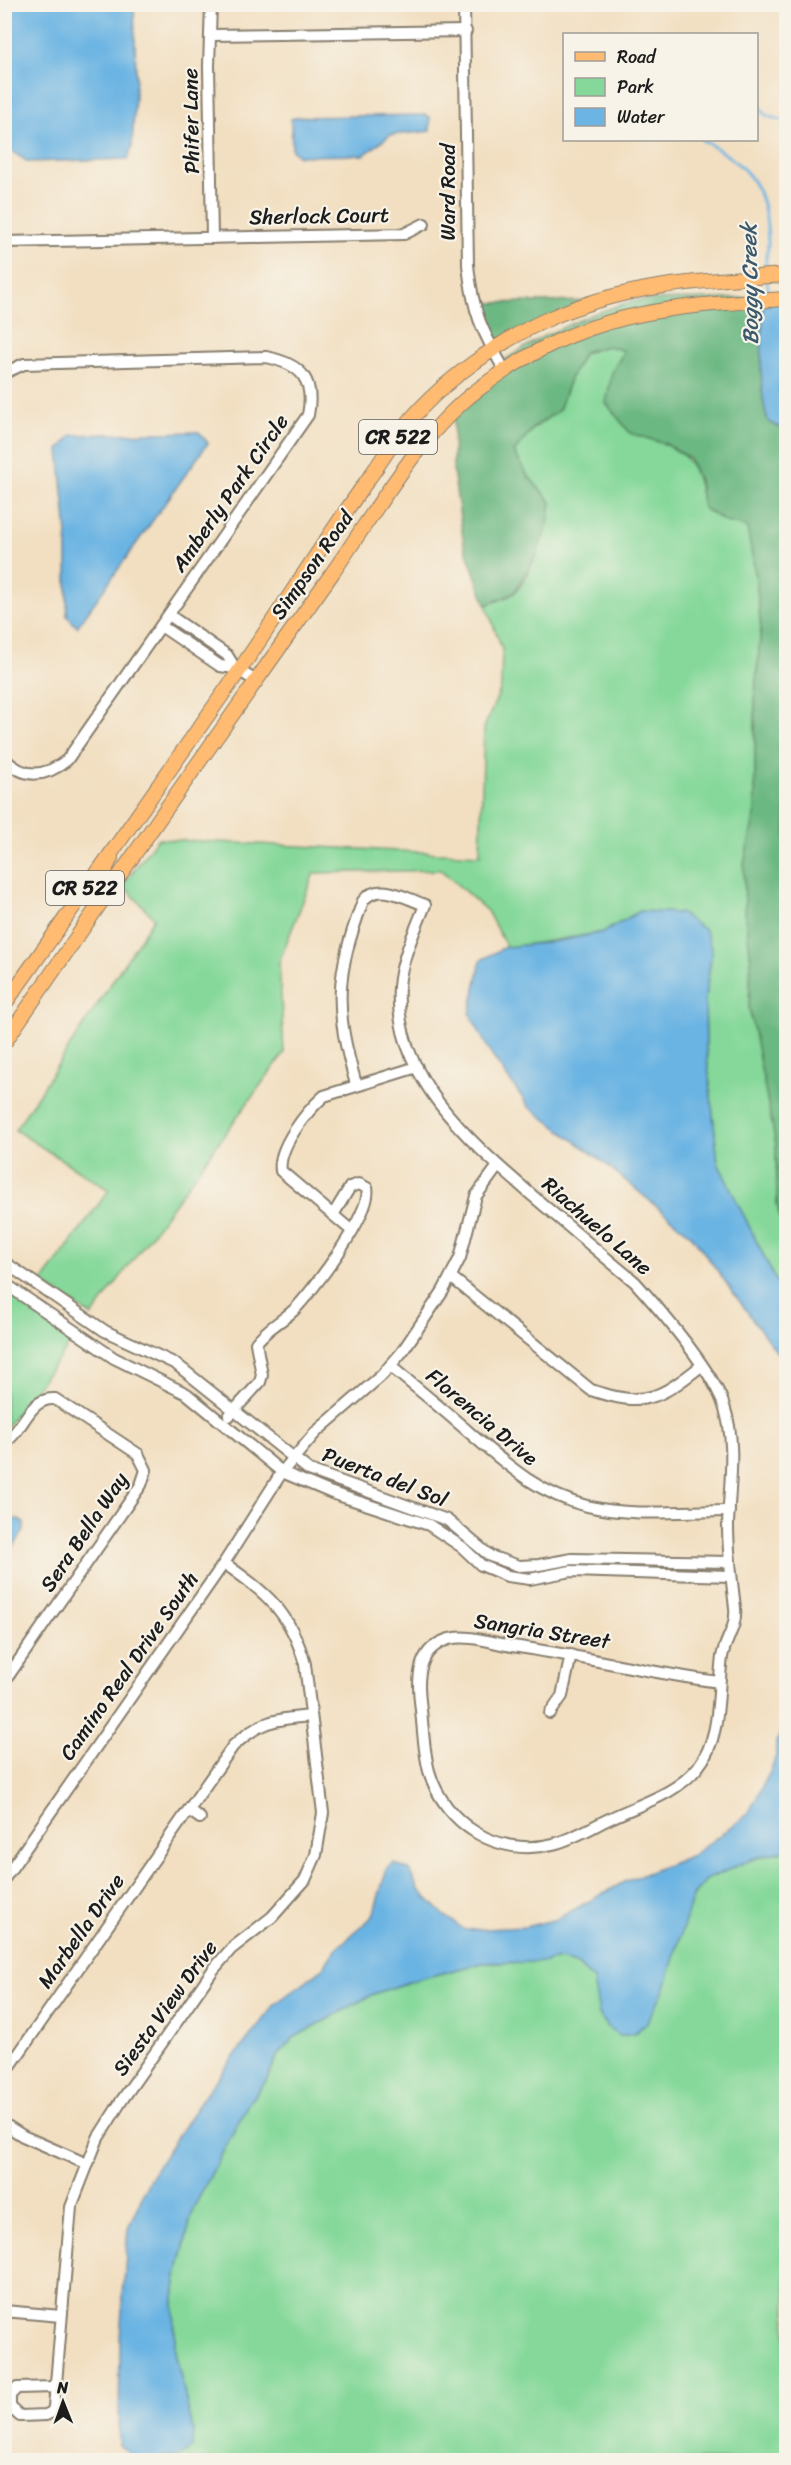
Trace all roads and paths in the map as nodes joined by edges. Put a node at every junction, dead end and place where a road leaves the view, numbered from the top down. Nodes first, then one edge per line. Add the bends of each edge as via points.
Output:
1 (211, 4) edge
2 (464, 4) edge
3 (466, 31) junction
4 (212, 35) junction
5 (424, 224) dead end
6 (212, 238) junction
7 (4, 242) edge
8 (785, 275) edge
9 (786, 299) edge
10 (493, 351) junction
11 (505, 371) junction
12 (4, 373) edge
13 (169, 615) junction
14 (161, 626) junction
15 (237, 669) junction
16 (256, 681) junction
17 (4, 758) edge
18 (139, 813) junction
19 (109, 893) junction
20 (4, 1005) edge
21 (4, 1043) edge
22 (417, 1067) junction
23 (356, 1084) junction
24 (498, 1166) junction
25 (333, 1215) junction
26 (352, 1231) junction
27 (4, 1262) edge
28 (451, 1276) junction
29 (4, 1283) edge
30 (132, 1344) junction
31 (123, 1362) junction
32 (390, 1366) junction
33 (701, 1366) junction
34 (234, 1412) junction
35 (223, 1423) junction
36 (4, 1443) edge
37 (293, 1458) junction
38 (282, 1472) junction
39 (729, 1511) junction
40 (730, 1562) junction
41 (224, 1563) junction
42 (730, 1576) junction
43 (733, 1598) joint
44 (571, 1655) junction
45 (4, 1682) edge
46 (720, 1682) junction
47 (550, 1713) dead end
48 (311, 1716) junction
49 (189, 1810) junction
50 (200, 1818) dead end
51 (4, 1879) edge
52 (4, 2075) edge
53 (4, 2124) edge
54 (87, 2164) junction
55 (4, 2311) edge
56 (61, 2316) junction
57 (54, 2387) junction

1 - 4 street, Phifer Lane
2 - 3 street, Ward Road
3 - 4 street
3 - 10 street, Ward Road via 468,265 473,306
4 - 6 street, Phifer Lane
5 - 6 street, Sherlock Court via 404,234
6 - 7 street, Sherlock Court
8 - 10 main road, Simpson Road / CR 522 via 654,286 591,302 546,320
9 - 11 main road, Simpson Road / CR 522 via 684,305 616,318 572,335
10 - 11 street, Ward Road
10 - 15 main road, Simpson Road / CR 522 via 408,422
11 - 16 main road, Simpson Road / CR 522 via 467,398 426,440
12 - 13 street, Amberly Park Circle via 24,363 266,357 287,361 302,373 311,399 308,416
13 - 14 street, Amberly Park Circle
13 - 15 street via 227,655
14 - 15 street via 220,666
14 - 17 street, Amberly Park Circle via 68,760 54,771 40,775 25,773
15 - 16 street
15 - 18 main road, Simpson Road / CR 522
16 - 19 main road, Simpson Road / CR 522
18 - 19 main road via 107,864 104,880
18 - 20 main road, Simpson Road / CR 522
19 - 21 main road, Simpson Road / CR 522
22 - 23 street
22 - 23 street, Riachuelo Lane via 400,1013 399,988 403,964 425,905 377,890 363,901 347,945 340,987 345,1047
22 - 24 street, Riachuelo Lane via 453,1120
23 - 25 street via 314,1104 281,1152 279,1161 281,1171
24 - 28 street, Camino Real Drive South via 476,1196 460,1258
24 - 33 street, Riachuelo Lane via 635,1282
25 - 26 street
25 - 26 street via 350,1187 359,1184 367,1188 368,1200
26 - 34 street via 313,1289 255,1343 260,1382
27 - 30 street, Puerta del Sol via 105,1331
28 - 32 street, Camino Real Drive South
28 - 33 street via 591,1390 608,1396 652,1399
29 - 31 street, Puerta del Sol
30 - 31 street
30 - 34 street, Puerta del Sol via 176,1364
31 - 35 street, Puerta del Sol via 188,1394
32 - 37 street, Camino Real Drive South
32 - 39 street, Florencia Drive via 504,1465 558,1496 616,1510
33 - 39 street, Riachuelo Lane via 723,1402 730,1427
34 - 35 street
34 - 37 street, Puerta del Sol
35 - 38 street, Puerta del Sol
36 - 45 street, Sera Bella Way via 12,1438 36,1404 55,1399 138,1454 146,1470 141,1485
37 - 38 street, Camino Real Drive South
37 - 40 street, Puerta del Sol via 309,1470 447,1520 490,1556 519,1566 572,1559
38 - 41 street, Camino Real Drive South
38 - 42 street, Puerta del Sol via 429,1525 481,1565 507,1576 530,1579 571,1571
39 - 40 street, Riachuelo Lane
40 - 42 street, Riachuelo Lane
41 - 48 street, Siesta View Drive via 267,1594 286,1616 305,1664
41 - 51 street, Camino Real Drive South
42 - 43 street, Riachuelo Lane
43 - 46 street, Sangria Street via 735,1622 724,1650
44 - 46 street, Sangria Street
44 - 46 street, Sangria Street via 458,1638 435,1646 422,1660 418,1683 428,1764 435,1786 460,1822 492,1841 531,1847 562,1841 683,1783 699,1767 710,1746
44 - 47 street via 562,1696
48 - 49 street, Marbella Drive via 279,1719 250,1731 233,1746
48 - 54 street, Siesta View Drive via 323,1813 316,1856 305,1880 272,1917 231,1949 213,1970 122,2100
49 - 50 street
49 - 52 street, Marbella Drive
53 - 54 street
54 - 56 street, Siesta View Drive via 71,2207
55 - 56 street
56 - 57 street, Siesta View Drive
57 - 57 street, Siesta View Drive via 17,2388 10,2395 10,2407 20,2416 46,2415 54,2407

